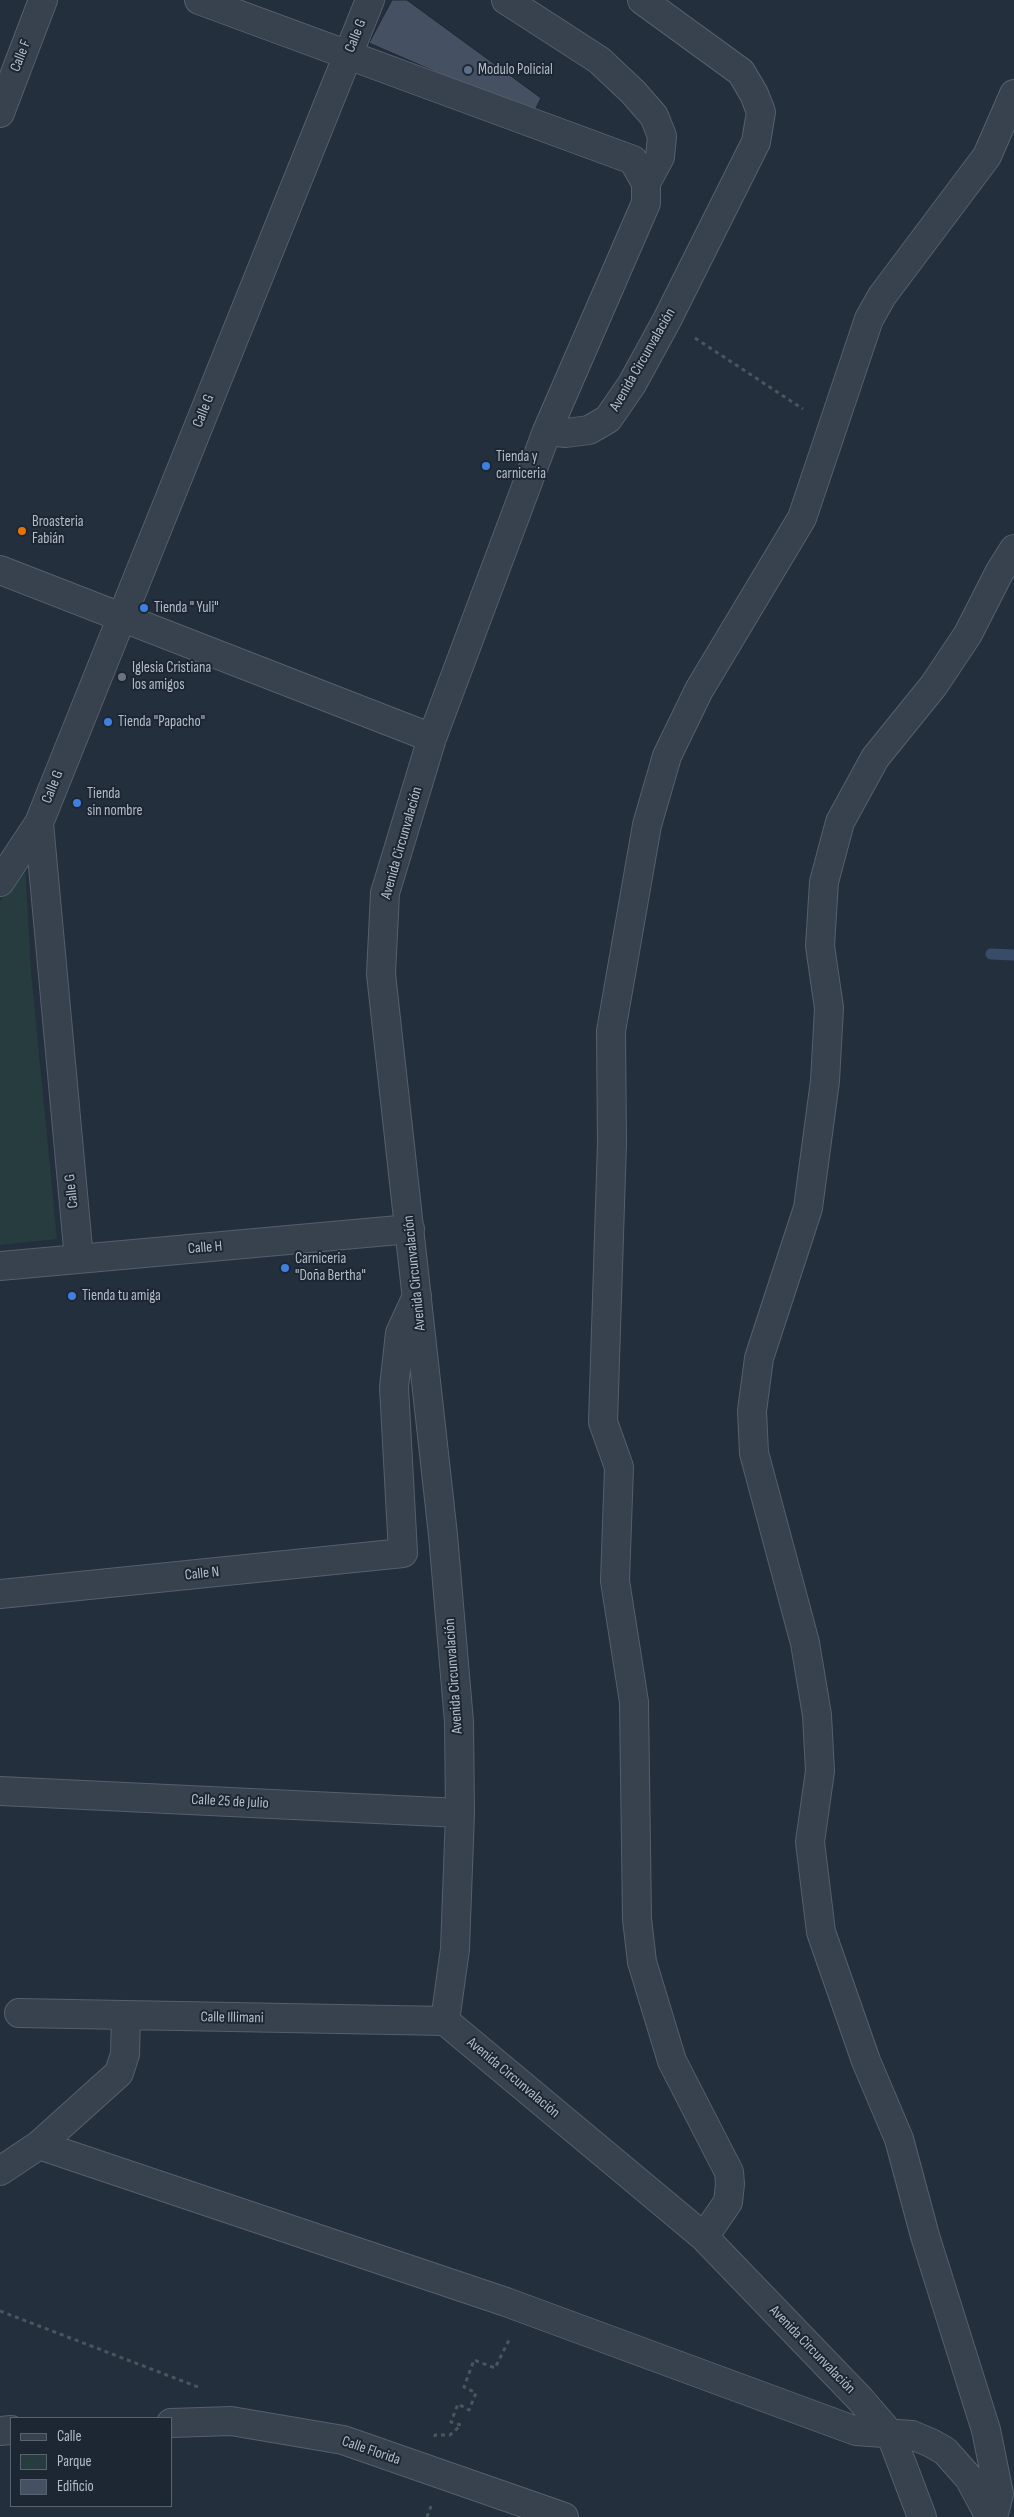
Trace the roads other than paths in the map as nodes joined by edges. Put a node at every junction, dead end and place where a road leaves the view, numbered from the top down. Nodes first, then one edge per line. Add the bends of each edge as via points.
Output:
1 (43, 0) edge
2 (199, 0) edge
3 (370, 0) edge
4 (506, 0) edge
5 (642, 0) edge
6 (348, 56) junction
7 (1014, 94) edge
8 (0, 113) edge
9 (646, 183) junction
10 (547, 431) junction
11 (1014, 549) edge
12 (0, 570) edge
13 (120, 619) junction
14 (432, 738) junction
15 (39, 823) junction
16 (0, 882) edge
17 (410, 1229) junction
18 (79, 1259) junction
19 (0, 1266) edge
20 (417, 1296) junction
21 (0, 1594) edge
22 (0, 1791) edge
23 (460, 1813) junction
24 (19, 2013) dead end
25 (126, 2016) junction
26 (445, 2022) junction
27 (38, 2145) junction
28 (0, 2171) edge
29 (704, 2237) junction
30 (172, 2423) edge
31 (891, 2435) junction
32 (564, 2517) edge
33 (922, 2517) edge
34 (992, 2517) edge

1 - 8 street, Calle F
2 - 6 street
3 - 6 street, Calle G
4 - 9 street via 599,60 654,116 662,136 660,157
5 - 10 street, Avenida Circunvalación via 741,72 761,112 756,142 668,320 608,419 589,430
6 - 9 street via 633,160
6 - 13 street, Calle G
7 - 29 street via 987,156 882,296 869,319 802,518 698,690 668,756 647,825 611,1031 612,1153 603,1422 619,1467 615,1581 634,1702 637,1919 642,1962 672,2061 728,2172 728,2202
9 - 10 street via 646,203
10 - 14 street, Avenida Circunvalación
11 - 34 street via 968,634 934,684 875,758 840,822 824,882 820,946 829,1008 825,1081 808,1208 759,1358 752,1411 754,1453 805,1642 817,1715 820,1771 810,1842 821,1932 866,2061 900,2139 926,2236 986,2430 1000,2494
12 - 13 street
13 - 14 street
13 - 15 street, Calle G
14 - 17 street, Avenida Circunvalación via 385,893 381,974
15 - 16 street, Calle G
15 - 18 street, Calle G
17 - 18 street, Calle H
17 - 20 street, Avenida Circunvalación
18 - 19 street, Calle H
20 - 21 street, Calle N via 400,1333 394,1387 403,1552
20 - 23 street, Avenida Circunvalación via 458,1712
22 - 23 street, Calle 25 de Julio
23 - 26 street, Avenida Circunvalación via 455,1949
24 - 25 street, Calle Illimani
25 - 26 street, Calle Illimani
25 - 27 street via 125,2054 119,2073
26 - 29 street, Avenida Circunvalación
27 - 28 street
27 - 31 street via 506,2302 856,2432
29 - 31 street, Avenida Circunvalación
30 - 32 street, Calle Florida via 231,2421 343,2440
31 - 33 street, Avenida Circunvalación
31 - 34 street via 912,2435 945,2452 969,2478

